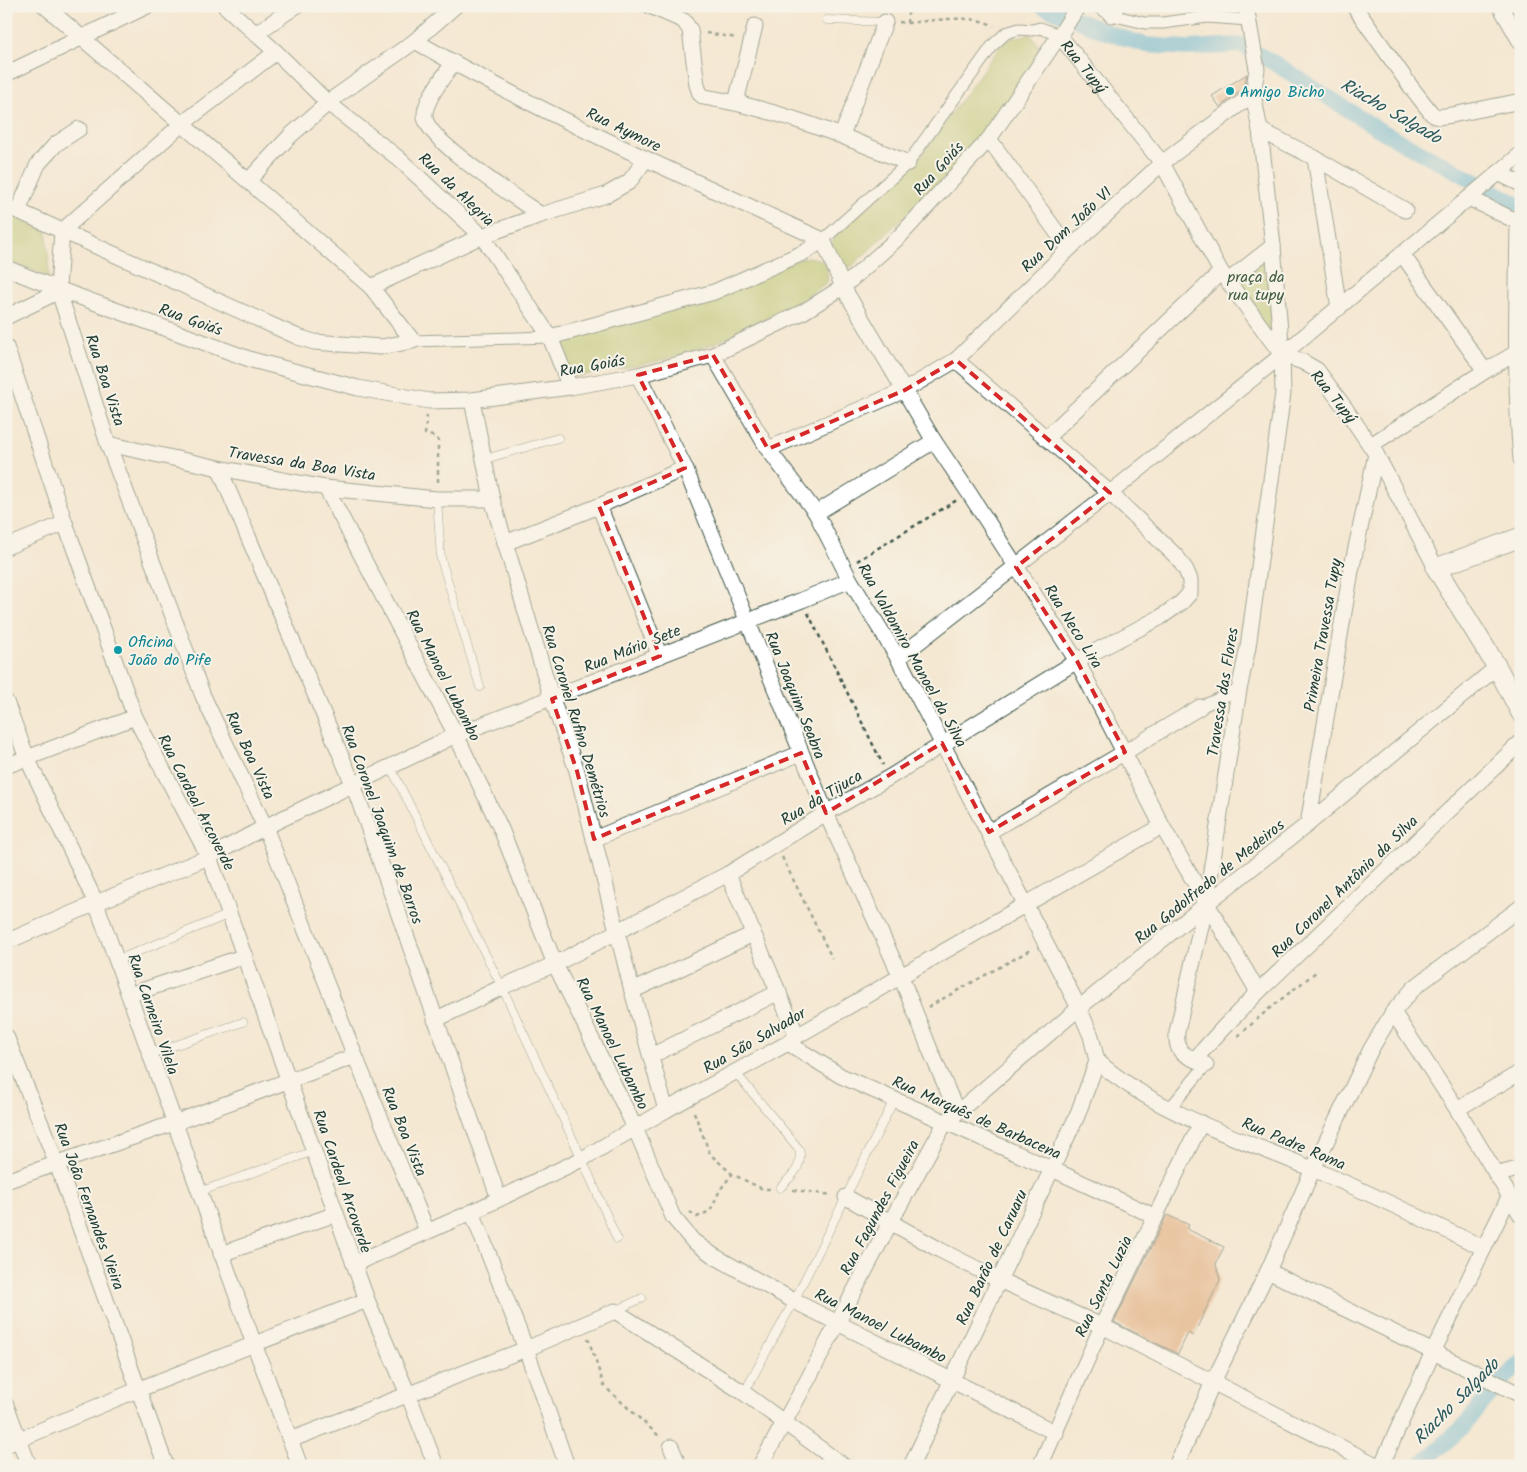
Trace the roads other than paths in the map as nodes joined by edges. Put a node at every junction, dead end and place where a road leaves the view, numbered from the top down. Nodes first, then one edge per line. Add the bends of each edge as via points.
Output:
1 (46, 6) edge
2 (147, 6) edge
3 (225, 6) edge
4 (296, 6) edge
5 (456, 6) edge
6 (650, 6) edge
7 (1096, 6) edge
8 (1354, 6) edge
9 (1500, 6) edge
10 (1077, 8) edge
11 (1114, 10) edge
12 (1247, 13) edge
13 (827, 20) dead end
14 (885, 22) joint
15 (755, 26) dead end
16 (1062, 31) junction
17 (255, 34) junction
18 (82, 39) junction
19 (415, 41) junction
20 (1521, 43) edge
21 (276, 52) junction
22 (453, 63) junction
23 (6, 74) edge
24 (1253, 94) junction
25 (1521, 101) edge
26 (736, 102) junction
27 (328, 103) junction
28 (182, 124) junction
29 (79, 129) dead end
30 (1260, 130) junction
31 (842, 134) junction
32 (989, 139) junction
33 (1521, 154) edge
34 (1315, 158) junction
35 (646, 159) junction
36 (908, 162) junction
37 (1162, 163) junction
38 (1496, 175) junction
39 (249, 180) junction
40 (1521, 184) edge
41 (1469, 198) junction
42 (12, 209) edge
43 (1405, 210) dead end
44 (541, 215) junction
45 (1519, 224) edge
46 (62, 231) junction
47 (482, 236) junction
48 (823, 240) junction
49 (1273, 246) junction
50 (1069, 249) junction
51 (1402, 254) junction
52 (6, 268) edge
53 (1224, 276) junction
54 (371, 287) junction
55 (843, 288) junction
56 (58, 289) junction
57 (1339, 308) junction
58 (6, 317) edge
59 (550, 338) junction
60 (413, 341) junction
61 (6, 347) edge
62 (1516, 353) junction
63 (713, 355) junction
64 (1282, 355) junction
65 (956, 360) junction
66 (1485, 371) junction
67 (638, 374) junction
68 (570, 387) junction
69 (905, 390) junction
70 (472, 400) junction
71 (558, 438) dead end
72 (1046, 438) junction
73 (934, 441) junction
74 (108, 444) junction
75 (768, 449) junction
76 (1373, 450) junction
77 (485, 459) junction
78 (1521, 459) edge
79 (219, 468) junction
80 (685, 468) junction
81 (326, 488) junction
82 (1110, 494) junction
83 (492, 499) junction
84 (437, 500) junction
85 (599, 506) junction
86 (816, 513) junction
87 (65, 523) junction
88 (1521, 537) edge
89 (505, 543) junction
90 (6, 547) edge
91 (1016, 567) junction
92 (1436, 568) junction
93 (848, 574) junction
94 (747, 620) junction
95 (660, 656) junction
96 (898, 658) junction
97 (1077, 661) junction
98 (1497, 667) junction
99 (480, 687) dead end
100 (1239, 690) junction
101 (552, 699) junction
102 (6, 702) edge
103 (1200, 707) joint
104 (1521, 713) edge
105 (135, 717) junction
106 (456, 735) junction
107 (1521, 742) edge
108 (942, 744) junction
109 (1125, 752) junction
110 (801, 753) junction
111 (27, 758) junction
112 (6, 766) edge
113 (390, 766) junction
114 (353, 784) junction
115 (826, 813) junction
116 (1308, 824) junction
117 (1162, 826) junction
118 (265, 827) junction
119 (988, 832) junction
120 (594, 839) junction
121 (209, 857) junction
122 (728, 874) junction
123 (96, 903) junction
124 (1206, 904) junction
125 (1026, 905) junction
126 (1521, 907) edge
127 (230, 914) junction
128 (617, 932) junction
129 (753, 934) junction
130 (6, 942) edge
131 (245, 956) junction
132 (116, 960) junction
133 (555, 964) junction
134 (901, 977) junction
135 (502, 987) junction
136 (632, 991) junction
137 (779, 992) junction
138 (1258, 992) junction
139 (129, 995) junction
140 (1079, 1008) junction
141 (1393, 1012) junction
142 (435, 1020) junction
143 (244, 1022) dead end
144 (6, 1036) edge
145 (792, 1040) junction
146 (150, 1054) junction
147 (355, 1056) junction
148 (651, 1056) junction
149 (1097, 1061) junction
150 (1200, 1062) junction
151 (735, 1072) junction
152 (1521, 1072) edge
153 (290, 1081) junction
154 (894, 1100) junction
155 (1170, 1108) junction
156 (666, 1110) junction
157 (1457, 1110) junction
158 (958, 1112) junction
159 (174, 1123) junction
160 (945, 1123) junction
161 (1201, 1124) junction
162 (635, 1128) junction
163 (314, 1150) junction
164 (582, 1159) junction
165 (57, 1164) junction
166 (1521, 1168) edge
167 (1052, 1169) junction
168 (1313, 1169) junction
169 (1496, 1175) junction
170 (6, 1182) edge
171 (780, 1188) road end
172 (199, 1192) junction
173 (846, 1197) junction
174 (1509, 1198) junction
175 (499, 1199) junction
176 (472, 1212) junction
177 (336, 1214) junction
178 (1521, 1215) edge
179 (1156, 1217) junction
180 (890, 1223) junction
181 (427, 1231) junction
182 (617, 1239) dead end
183 (1484, 1248) junction
184 (221, 1254) junction
185 (354, 1264) junction
186 (1268, 1271) junction
187 (1000, 1280) junction
188 (642, 1298) dead end
189 (367, 1300) junction
190 (794, 1301) junction
191 (615, 1311) junction
192 (838, 1322) junction
193 (1102, 1326) junction
194 (254, 1344) junction
195 (526, 1349) junction
196 (1433, 1352) junction
197 (951, 1381) junction
198 (1213, 1382) junction
199 (138, 1390) junction
200 (744, 1393) junction
201 (1517, 1393) edge
202 (408, 1394) junction
203 (6, 1405) edge
204 (785, 1422) junction
205 (1056, 1433) junction
206 (290, 1440) junction
207 (12, 1443) edge
208 (671, 1447) road end
209 (29, 1466) edge
210 (166, 1466) edge
211 (300, 1466) edge
212 (436, 1466) edge
213 (567, 1466) edge
214 (679, 1466) edge
215 (760, 1466) edge
216 (844, 1466) edge
217 (911, 1466) edge
218 (1040, 1466) edge
219 (1176, 1466) edge
220 (1380, 1466) edge

1 - 18 street
2 - 18 street
3 - 17 street, Rua da Alegria
4 - 17 street
5 - 19 street
6 - 26 street via 684,21 690,30 700,94
7 - 11 street
8 - 25 street via 1432,114 1438,117 1452,115
9 - 20 street
10 - 16 street, Rua Goiás
11 - 12 street via 1145,23
12 - 24 street via 1257,69
13 - 14 lane
14 - 31 street
15 - 26 street
16 - 32 street, Rua Goiás
16 - 36 street via 1040,28 1006,33 993,45
16 - 37 street, Rua Tupý
17 - 21 street, Rua da Alegria
18 - 23 street
18 - 28 street
19 - 22 street, Rua Aymore
19 - 27 street
21 - 27 street, Rua da Alegria
21 - 28 street
22 - 35 street, Rua Aymore
22 - 44 street via 428,102 424,118 428,126 450,149
24 - 30 street, Travessa das Flores
24 - 37 street, Rua Dom João VI
26 - 31 street
27 - 39 street via 290,135
27 - 47 street, Rua da Alegria via 398,158
28 - 39 street
28 - 46 street
29 - 42 street via 56,144 38,164
30 - 34 street
30 - 49 street, Travessa das Flores
31 - 36 street
32 - 50 street
32 - 55 street, Rua Goiás via 900,236
33 - 38 street
34 - 43 street
34 - 57 street
35 - 44 street via 629,182 606,195
35 - 48 street, Rua Aymore
36 - 48 street
37 - 50 street, Rua Dom João VI
37 - 53 street, Rua Tupý
38 - 40 street
38 - 41 street
39 - 54 street
41 - 45 street
41 - 51 street
42 - 46 street, Rua Goiás
44 - 47 street
45 - 62 street
46 - 56 street
46 - 60 street, Rua Goiás via 298,337 314,342 381,347
47 - 54 street
47 - 59 street, Rua da Alegria
48 - 55 street, Rua Neco Lira
48 - 59 street via 805,252 714,292
49 - 53 street
49 - 64 street, Travessa das Flores
50 - 65 street, Rua Dom João VI
51 - 57 street
51 - 66 street
52 - 56 street, Rua Goiás
53 - 64 street, Rua Tupý
53 - 72 street
54 - 60 street
55 - 63 street, Rua Goiás via 803,312
55 - 69 street, Rua Neco Lira
56 - 58 street
56 - 70 street, Rua Goiás via 252,360 358,388 429,401
56 - 74 street, Rua Boa Vista
57 - 64 street
59 - 60 street
59 - 68 street, Rua da Alegria
61 - 87 street, Rua Cardeal Arcoverde
62 - 66 street
62 - 78 street
63 - 67 street, Rua Goiás
63 - 75 street, Rua Valdomiro Manoel da Silva
64 - 76 street, Rua Tupý via 1317,370
64 - 82 street
64 - 100 street, Travessa das Flores via 1283,393 1248,647
65 - 69 street, Rua Dom João VI
65 - 72 street
66 - 76 street
67 - 68 street, Rua Goiás
67 - 80 street, Rua Joaquim Seabra
68 - 70 street, Rua Goiás
69 - 73 street, Rua Neco Lira
69 - 75 street, Rua Dom João VI
70 - 77 street, Rua Coronel Rufino Demétrios
71 - 77 lane
72 - 82 street
73 - 86 street
73 - 91 street, Rua Neco Lira
74 - 79 street, Travessa da Boa Vista
74 - 118 street, Rua Boa Vista via 204,696
75 - 86 street, Rua Valdomiro Manoel da Silva
76 - 92 street, Rua Tupý
76 - 116 street, Primeira Travessa Tupy
77 - 83 street, Rua Coronel Rufino Demétrios
79 - 81 street, Travessa da Boa Vista
79 - 114 street, Rua Coronel Joaquim de Barros
80 - 85 street
80 - 94 street, Rua Joaquim Seabra
81 - 84 street, Travessa da Boa Vista
81 - 106 street, Rua Manoel Lubambo
82 - 91 street
82 - 97 street, Rua da Tijuca via 1177,557 1190,580 1190,593 1161,617
83 - 84 street, Travessa da Boa Vista
83 - 89 street, Rua Coronel Rufino Demétrios
84 - 99 lane via 442,559
85 - 89 street
85 - 95 street
86 - 93 street, Rua Valdomiro Manoel da Silva
87 - 90 street
87 - 105 street, Rua Cardeal Arcoverde
88 - 92 street
89 - 101 street, Rua Coronel Rufino Demétrios
91 - 96 street
91 - 97 street, Rua Neco Lira
92 - 98 street, Rua Tupý
93 - 94 street, Rua Mário Sete via 802,600
93 - 96 street, Rua Valdomiro Manoel da Silva
94 - 95 street, Rua Mário Sete
94 - 110 street, Rua Joaquim Seabra
95 - 101 street, Rua Mário Sete
96 - 108 street, Rua Valdomiro Manoel da Silva
97 - 108 street, Rua da Tijuca
97 - 109 street, Rua Neco Lira
98 - 104 street, Rua Tupý
98 - 116 street, Rua Godolfredo de Medeiros
100 - 103 street
100 - 124 street, Travessa das Flores
101 - 106 street, Rua Mário Sete
101 - 120 street, Rua Coronel Rufino Demétrios via 577,771
102 - 111 street, Rua Carneiro Vilela
103 - 109 street
105 - 111 street
105 - 121 street, Rua Cardeal Arcoverde
106 - 113 street, Rua Mário Sete
106 - 133 street, Rua Manoel Lubambo via 501,829
107 - 138 street, Rua Coronel Antônio da Silva
108 - 115 street, Rua da Tijuca via 890,778
108 - 119 street, Rua Valdomiro Manoel da Silva
109 - 117 street, Rua Neco Lira
109 - 119 street
110 - 115 street, Rua Joaquim Seabra
110 - 120 street
111 - 112 street
111 - 123 street, Rua Carneiro Vilela
113 - 114 street, Rua Mário Sete
113 - 135 lane
114 - 118 street, Rua Mário Sete
114 - 142 street, Rua Coronel Joaquim de Barros
115 - 122 street, Rua da Tijuca
115 - 134 street, Rua Joaquim Seabra
116 - 124 street, Rua Godolfredo de Medeiros
117 - 124 street, Rua Neco Lira
117 - 125 street, Rua São Salvador
118 - 121 street, Rua Mário Sete
118 - 147 street, Rua Boa Vista
119 - 125 street, Rua Valdomiro Manoel da Silva
120 - 128 street, Rua Coronel Rufino Demétrios
121 - 123 street, Rua Mário Sete
121 - 127 street, Rua Cardeal Arcoverde
122 - 128 street, Rua da Tijuca
122 - 129 street
123 - 130 street, Rua Mário Sete
123 - 132 street, Rua Carneiro Vilela
124 - 138 street, Rua Neco Lira
124 - 140 street, Rua Godolfredo de Medeiros
124 - 150 street, Travessa das Flores via 1176,1040 1182,1054
125 - 134 street, Rua São Salvador
125 - 140 street, Rua Valdomiro Manoel da Silva
126 - 141 street via 1415,987
127 - 131 street, Rua Cardeal Arcoverde
127 - 132 lane
128 - 133 street, Rua da Tijuca
128 - 136 street, Rua Coronel Rufino Demétrios
129 - 136 street
129 - 137 street
131 - 139 street
131 - 153 street, Rua Cardeal Arcoverde
132 - 139 street, Rua Carneiro Vilela
133 - 135 street, Rua da Tijuca
133 - 162 street, Rua Manoel Lubambo
134 - 145 street, Rua São Salvador
134 - 158 street, Rua Joaquim Seabra
135 - 142 street, Rua da Tijuca
135 - 164 lane
136 - 148 street, Rua Coronel Rufino Demétrios
137 - 145 street
137 - 148 street
138 - 150 street, Rua Coronel Antônio da Silva via 1224,1026
139 - 146 street, Rua Carneiro Vilela
140 - 149 street, Rua Valdomiro Manoel da Silva
140 - 158 street, Rua Godolfredo de Medeiros
141 - 157 street
141 - 168 street via 1371,1049
142 - 175 street, Rua Coronel Joaquim de Barros
143 - 146 lane
144 - 165 street, Rua João Fernandes Vieira
145 - 151 street, Rua São Salvador
145 - 154 street, Rua Marquês de Barbacena via 841,1076
146 - 159 street, Rua Carneiro Vilela
147 - 153 street
147 - 181 street, Rua Boa Vista
148 - 156 street, Rua Coronel Rufino Demétrios
149 - 155 street, Rua Padre Roma via 1114,1076
149 - 167 street, Rua Barão de Caruaru via 1077,1116
150 - 155 street
151 - 156 street, Rua São Salvador
151 - 171 lane via 799,1148 802,1158 798,1167
152 - 157 street
153 - 159 street
153 - 163 street, Rua Cardeal Arcoverde
154 - 160 street, Rua Marquês de Barbacena
154 - 173 lane
155 - 161 street, Rua Padre Roma
156 - 162 street, Rua São Salvador
157 - 169 street
158 - 160 street, Rua Godolfredo de Medeiros
159 - 165 street
159 - 172 street, Rua Carneiro Vilela
160 - 167 street, Rua Marquês de Barbacena
160 - 180 street, Rua Fagundes Figueira
161 - 168 street, Rua Padre Roma
161 - 179 street, Rua Santa Luzia
162 - 164 street, Rua São Salvador
162 - 190 street, Rua Manoel Lubambo via 673,1217 693,1241
163 - 172 lane
163 - 177 street, Rua Cardeal Arcoverde
164 - 175 street, Rua São Salvador
164 - 182 lane
165 - 170 street
165 - 199 street, Rua João Fernandes Vieira
166 - 169 street
167 - 179 street, Rua Marquês de Barbacena
167 - 187 street, Rua Barão de Caruaru
168 - 183 street, Rua Padre Roma
168 - 186 street
169 - 174 street
172 - 184 street, Rua Carneiro Vilela
173 - 180 street
173 - 190 lane
174 - 178 street
174 - 183 street
175 - 176 street, Rua São Salvador
176 - 181 street, Rua São Salvador
176 - 195 street
177 - 184 street
177 - 185 street, Rua Cardeal Arcoverde
179 - 193 street, Rua Santa Luzia
180 - 187 street
180 - 192 street, Rua Fagundes Figueira
181 - 185 street, Rua São Salvador
183 - 196 street
184 - 194 street, Rua Carneiro Vilela
185 - 189 street, Rua Cardeal Arcoverde
186 - 196 street
186 - 198 street
187 - 193 street
187 - 197 street, Rua Barão de Caruaru
188 - 191 lane
189 - 194 street
189 - 202 street, Rua Cardeal Arcoverde
190 - 192 street, Rua Manoel Lubambo
190 - 200 lane
191 - 195 street
191 - 200 street
192 - 197 street, Rua Manoel Lubambo
192 - 204 street, Rua Fagundes Figueira
193 - 198 street
193 - 205 street, Rua Santa Luzia
194 - 199 street
194 - 206 street, Rua Carneiro Vilela
195 - 202 street
195 - 213 street
196 - 201 street
196 - 220 street
197 - 205 street, Rua Manoel Lubambo
197 - 217 street, Rua Barão de Caruaru
198 - 219 street
198 - 220 street
199 - 207 street
199 - 210 street, Rua João Fernandes Vieira
200 - 204 street
202 - 206 street
202 - 212 street, Rua Cardeal Arcoverde
203 - 207 street
204 - 215 street, Rua Fagundes Figueira
204 - 216 street
205 - 218 street, Rua Santa Luzia
206 - 211 street, Rua Carneiro Vilela
207 - 209 street
208 - 214 street

